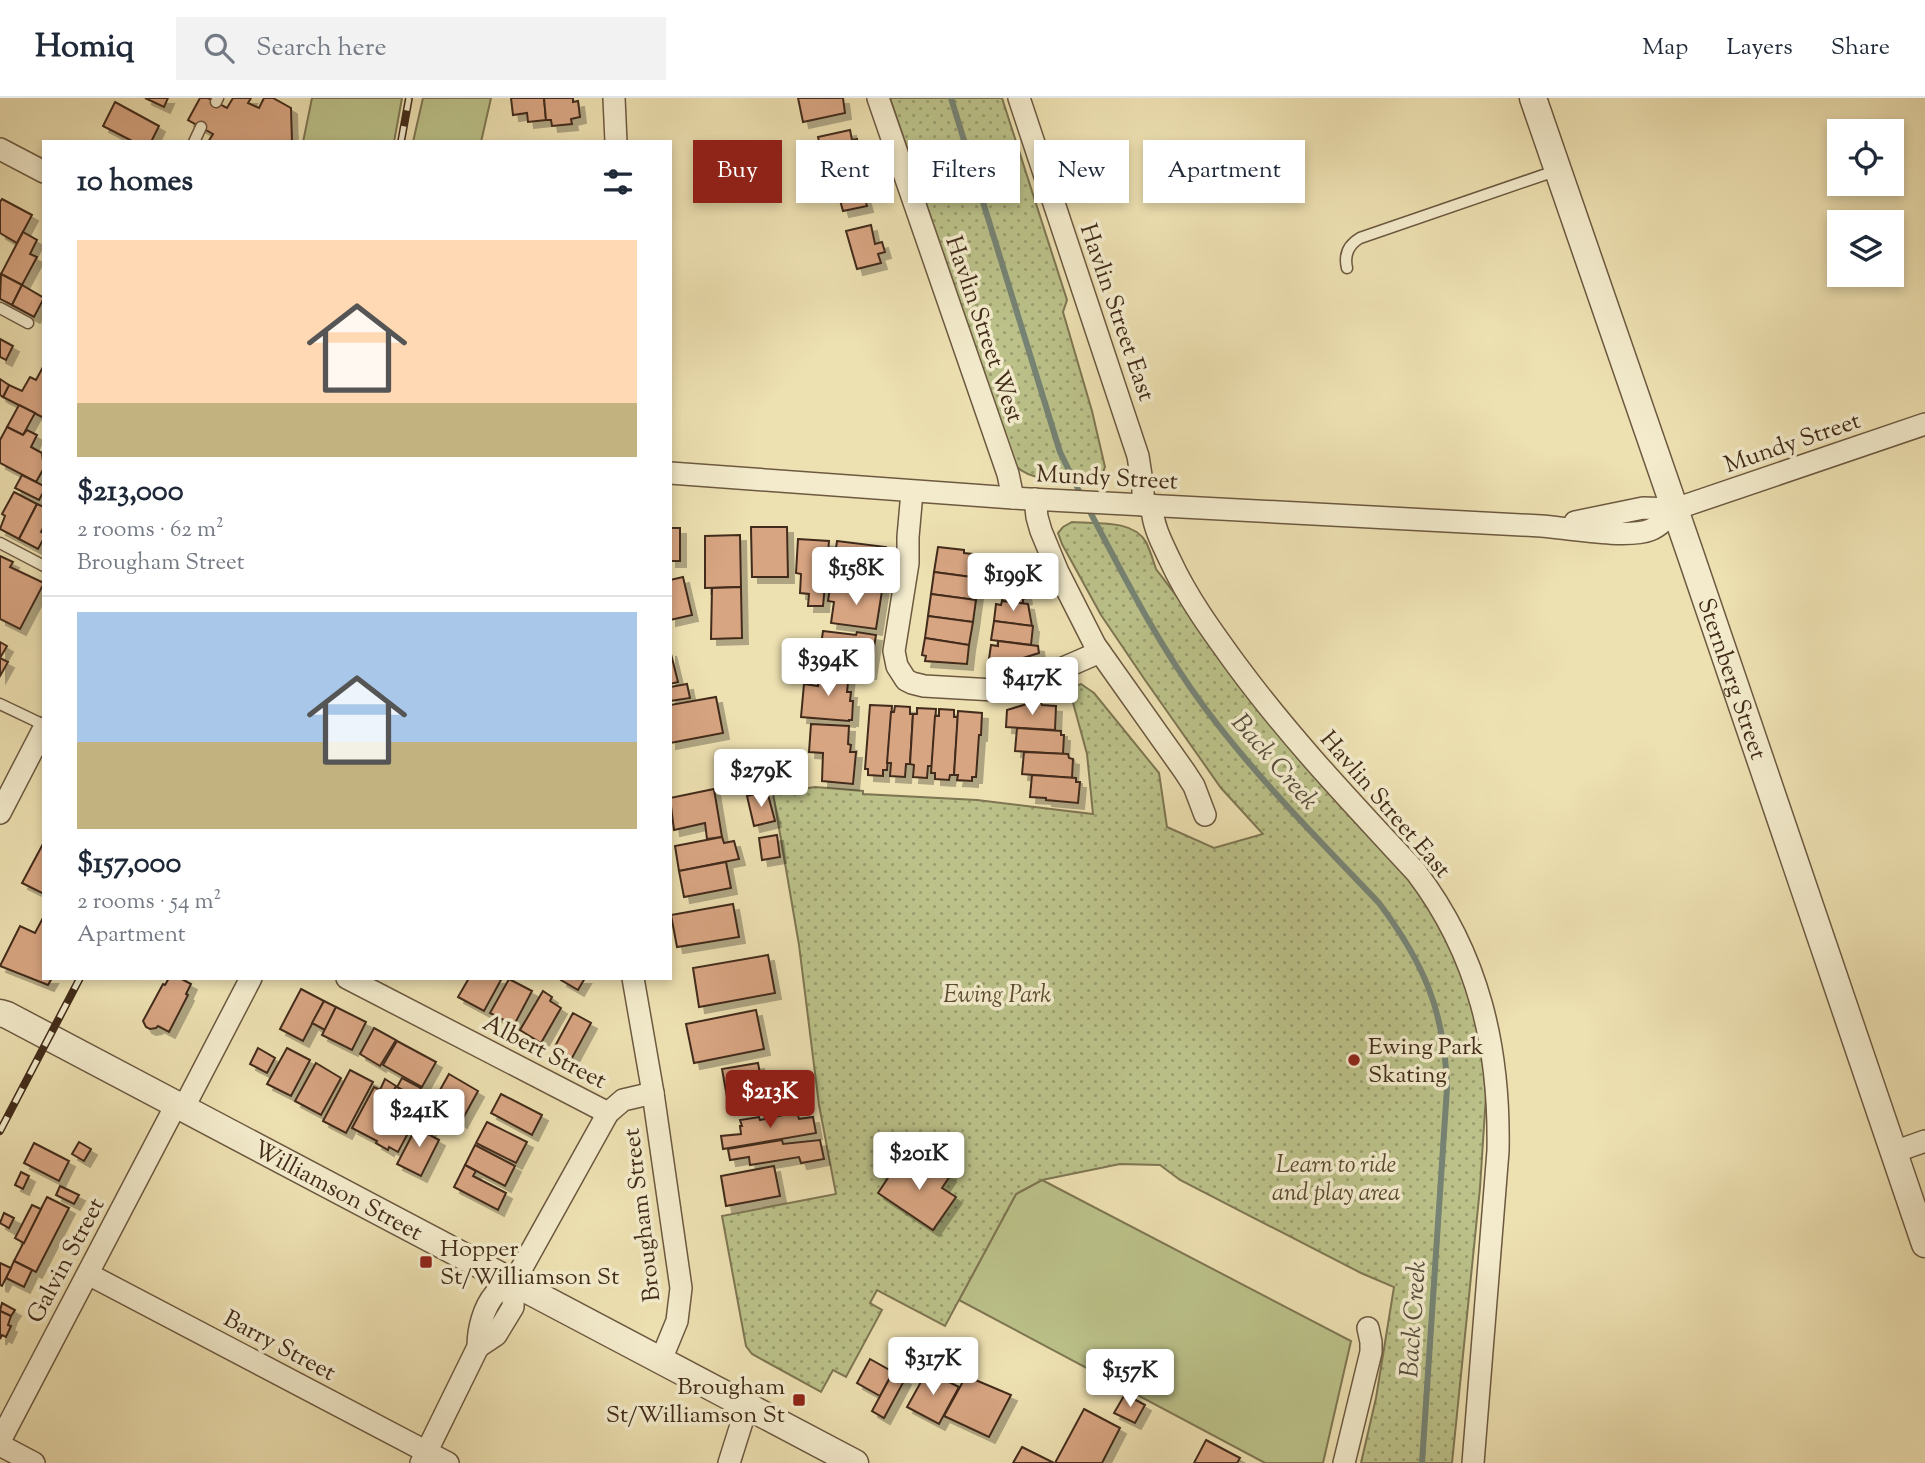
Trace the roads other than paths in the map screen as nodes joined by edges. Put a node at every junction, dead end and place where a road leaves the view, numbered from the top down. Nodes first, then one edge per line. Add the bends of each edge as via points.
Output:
1 (614, 98) edge
2 (878, 98) edge
3 (1018, 98) edge
4 (1536, 103) edge
5 (201, 127) dead end
6 (195, 140) edge
7 (616, 140) edge
8 (0, 149) edge
9 (1559, 170) junction
10 (42, 171) edge
11 (1347, 268) dead end
12 (0, 308) edge
13 (28, 323) dead end
14 (1925, 424) edge
15 (672, 473) edge
16 (912, 492) junction
17 (1013, 498) junction
18 (1035, 499) junction
19 (1148, 505) junction
20 (1675, 509) junction
21 (0, 543) edge
22 (42, 565) edge
23 (1100, 652) junction
24 (0, 704) edge
25 (42, 726) edge
26 (42, 731) edge
27 (0, 813) edge
28 (1205, 815) dead end
29 (250, 980) edge
30 (351, 980) edge
31 (633, 980) edge
32 (2, 1012) edge
33 (653, 1093) junction
34 (180, 1105) junction
35 (608, 1113) junction
36 (1925, 1141) edge
37 (1894, 1152) junction
38 (1925, 1244) edge
39 (88, 1274) junction
40 (514, 1282) junction
41 (1367, 1328) dead end
42 (662, 1360) junction
43 (747, 1406) junction
44 (0, 1443) edge
45 (424, 1458) edge
46 (840, 1460) edge
47 (34, 1463) edge
48 (448, 1463) edge
49 (729, 1463) edge
50 (1344, 1463) edge
51 (1473, 1463) edge

1 - 7 street
2 - 17 street, Havlin Street West
3 - 19 street, Havlin Street East via 1138,456
4 - 9 street, Sternberg Street
5 - 6 lane
8 - 10 street
9 - 11 lane via 1360,238 1349,248
9 - 20 street, Sternberg Street
12 - 13 lane
14 - 20 street, Mundy Street
15 - 16 street, Mundy Street
16 - 17 street, Mundy Street
16 - 23 street via 908,563 894,651 906,680 925,686 994,690
17 - 18 street, Mundy Street
18 - 19 street, Mundy Street
18 - 23 street via 1041,531
19 - 20 street, Mundy Street via 1618,533 1651,530
19 - 51 street, Havlin Street East via 1183,586 1210,629 1268,708 1432,894 1481,1000 1496,1080 1498,1139
20 - 37 street, Sternberg Street
21 - 22 lane
23 - 28 street via 1194,786
24 - 25 lane
26 - 27 street
29 - 34 street, Galvin Street
30 - 35 street, Albert Street
31 - 33 street, Brougham Street
32 - 34 street, Williamson Street
33 - 35 street via 623,1100
33 - 42 street, Brougham Street via 681,1289 677,1321
34 - 39 street, Galvin Street
34 - 40 street, Williamson Street
35 - 40 street
36 - 37 street
37 - 38 street, Sternberg Street
39 - 44 street, Galvin Street
39 - 45 street, Barry Street
40 - 42 street, Williamson Street
40 - 45 street via 493,1297 480,1327 478,1347
41 - 50 street via 1371,1352
42 - 43 street, Williamson Street
43 - 46 street, Williamson Street
43 - 49 street
44 - 47 street
45 - 48 street, Barry Street

